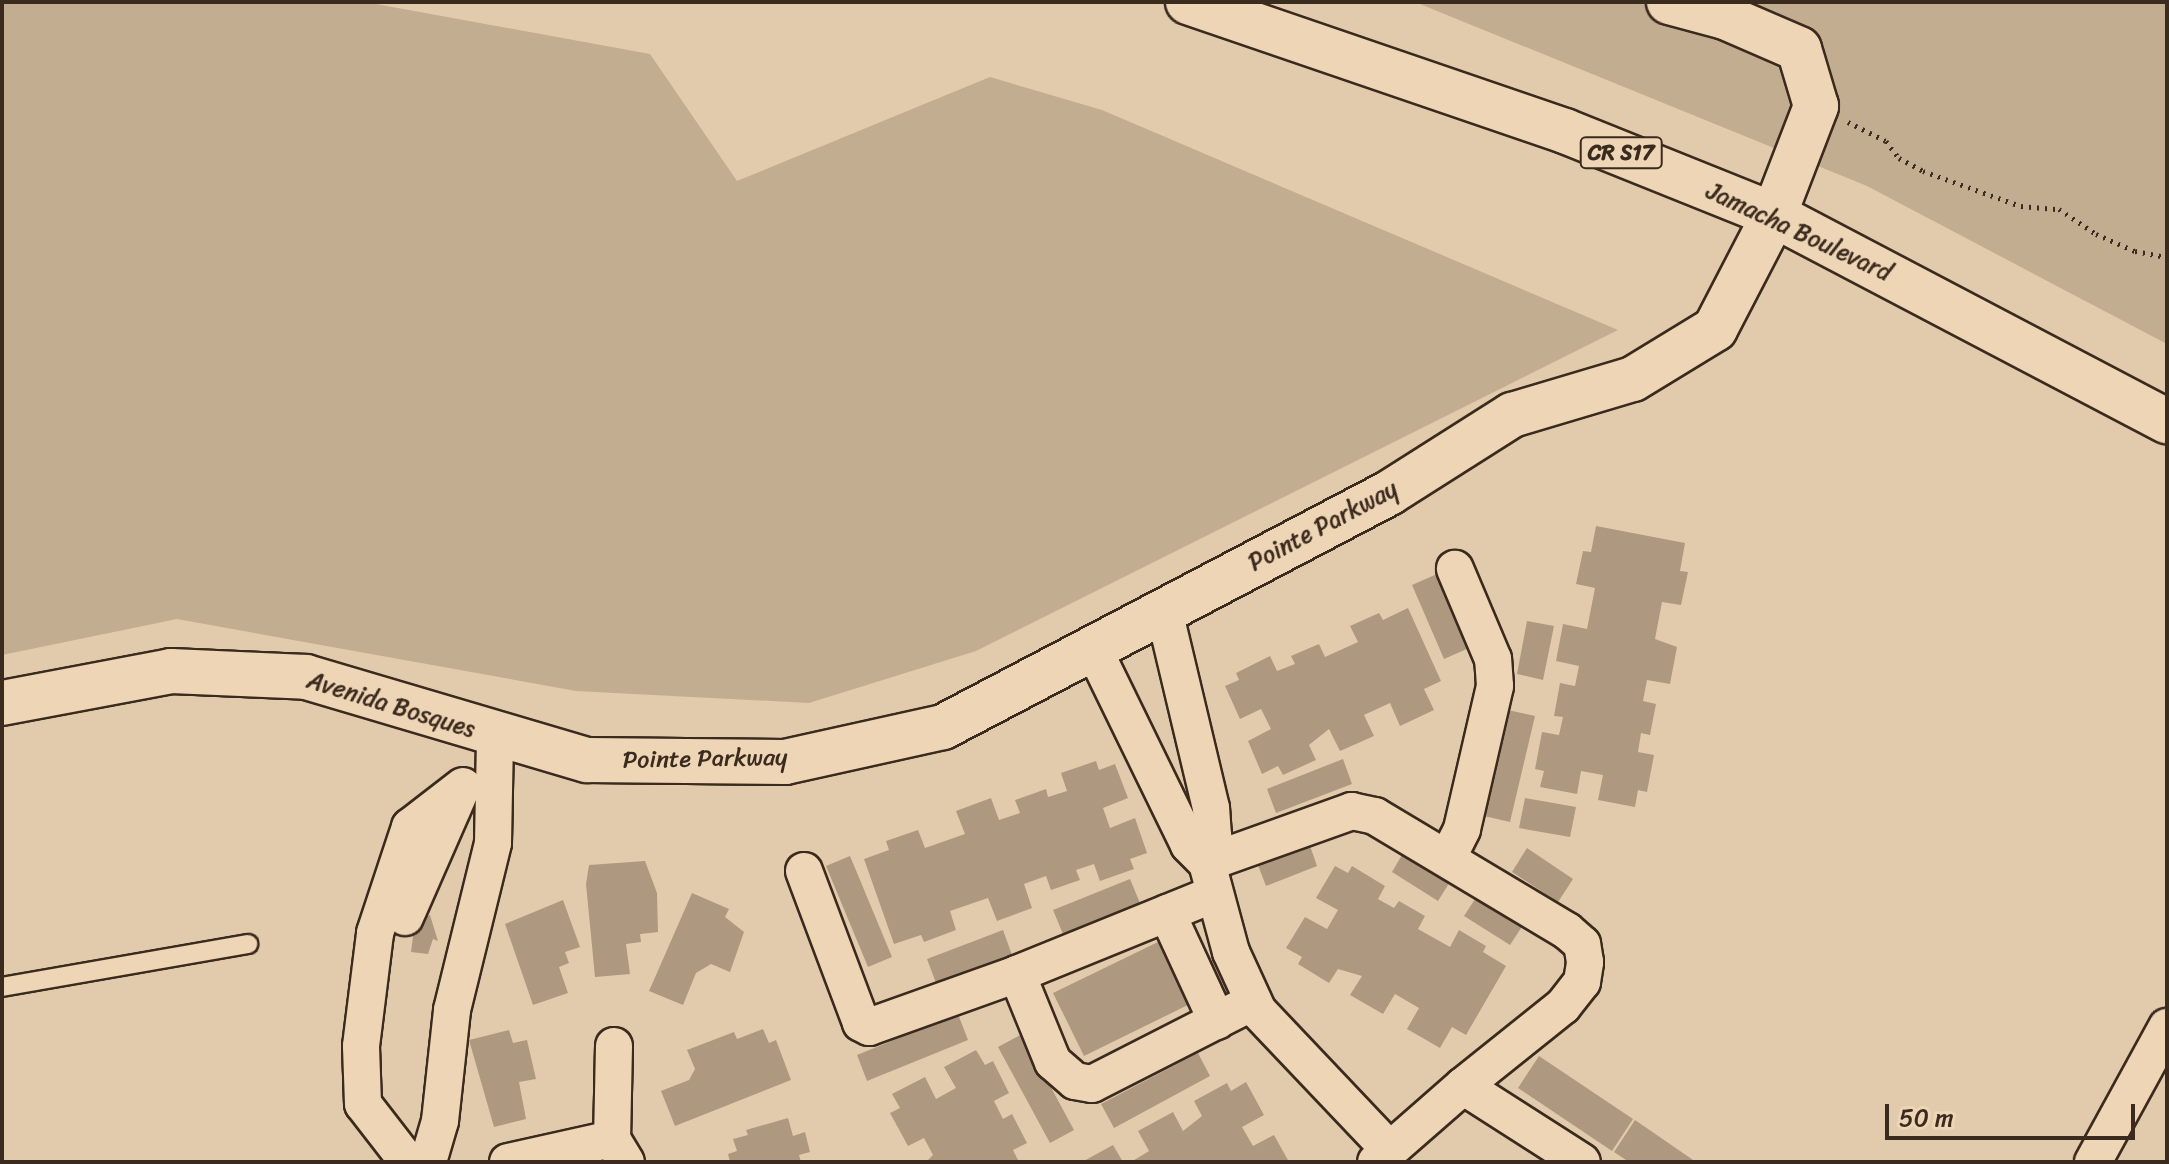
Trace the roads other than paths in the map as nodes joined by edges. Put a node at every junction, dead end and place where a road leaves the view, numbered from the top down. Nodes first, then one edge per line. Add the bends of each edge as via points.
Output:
1 (1188, 2) edge
2 (1669, 2) edge
3 (1774, 215) junction
4 (2167, 421) edge
5 (1455, 569) dead end
6 (1164, 611) junction
7 (1093, 648) junction
8 (2, 703) edge
9 (495, 737) junction
10 (1198, 753) junction
11 (1155, 775) junction
12 (1448, 857) junction
13 (804, 871) dead end
14 (1211, 878) junction
15 (1167, 913) junction
16 (248, 944) dead end
17 (1017, 974) junction
18 (2, 987) edge
19 (1253, 1002) junction
20 (1217, 1021) junction
21 (2167, 1027) edge
22 (614, 1046) dead end
23 (1463, 1086) junction
24 (619, 1151) edge
25 (1383, 1156) edge
26 (408, 1162) edge
27 (428, 1162) edge
28 (508, 1162) edge
29 (1582, 1162) edge
30 (2093, 1162) edge

1 - 3 street, Jamacha Boulevard / CR S17 via 1565,131
2 - 3 street, Pointe Parkway via 1725,17 1799,49 1816,106
3 - 4 street, Jamacha Boulevard / CR S17
3 - 6 street, Pointe Parkway via 1715,329 1633,379 1512,415 1389,493
5 - 12 street via 1493,659 1495,686 1462,829
6 - 7 street, Pointe Parkway
6 - 10 street
7 - 9 street, Pointe Parkway via 943,727 785,762 587,760
7 - 11 street
8 - 9 street, Avenida Bosques via 171,671 306,677
9 - 26 street via 463,786 416,883 361,1046 363,1104
9 - 27 street via 493,843 452,1010 440,1121
10 - 11 street
10 - 14 street via 1212,822
11 - 14 street
12 - 14 street via 1375,816 1352,811
12 - 23 street via 1567,931 1582,944 1585,962 1582,982 1563,1006
13 - 17 street via 861,1023 869,1027
14 - 15 street
14 - 19 street
15 - 17 street
15 - 20 street
16 - 18 lane
17 - 20 street via 1053,1062 1075,1081 1092,1084
19 - 20 street
19 - 25 street
21 - 30 street
22 - 24 street
23 - 25 street
23 - 29 street
24 - 28 street

